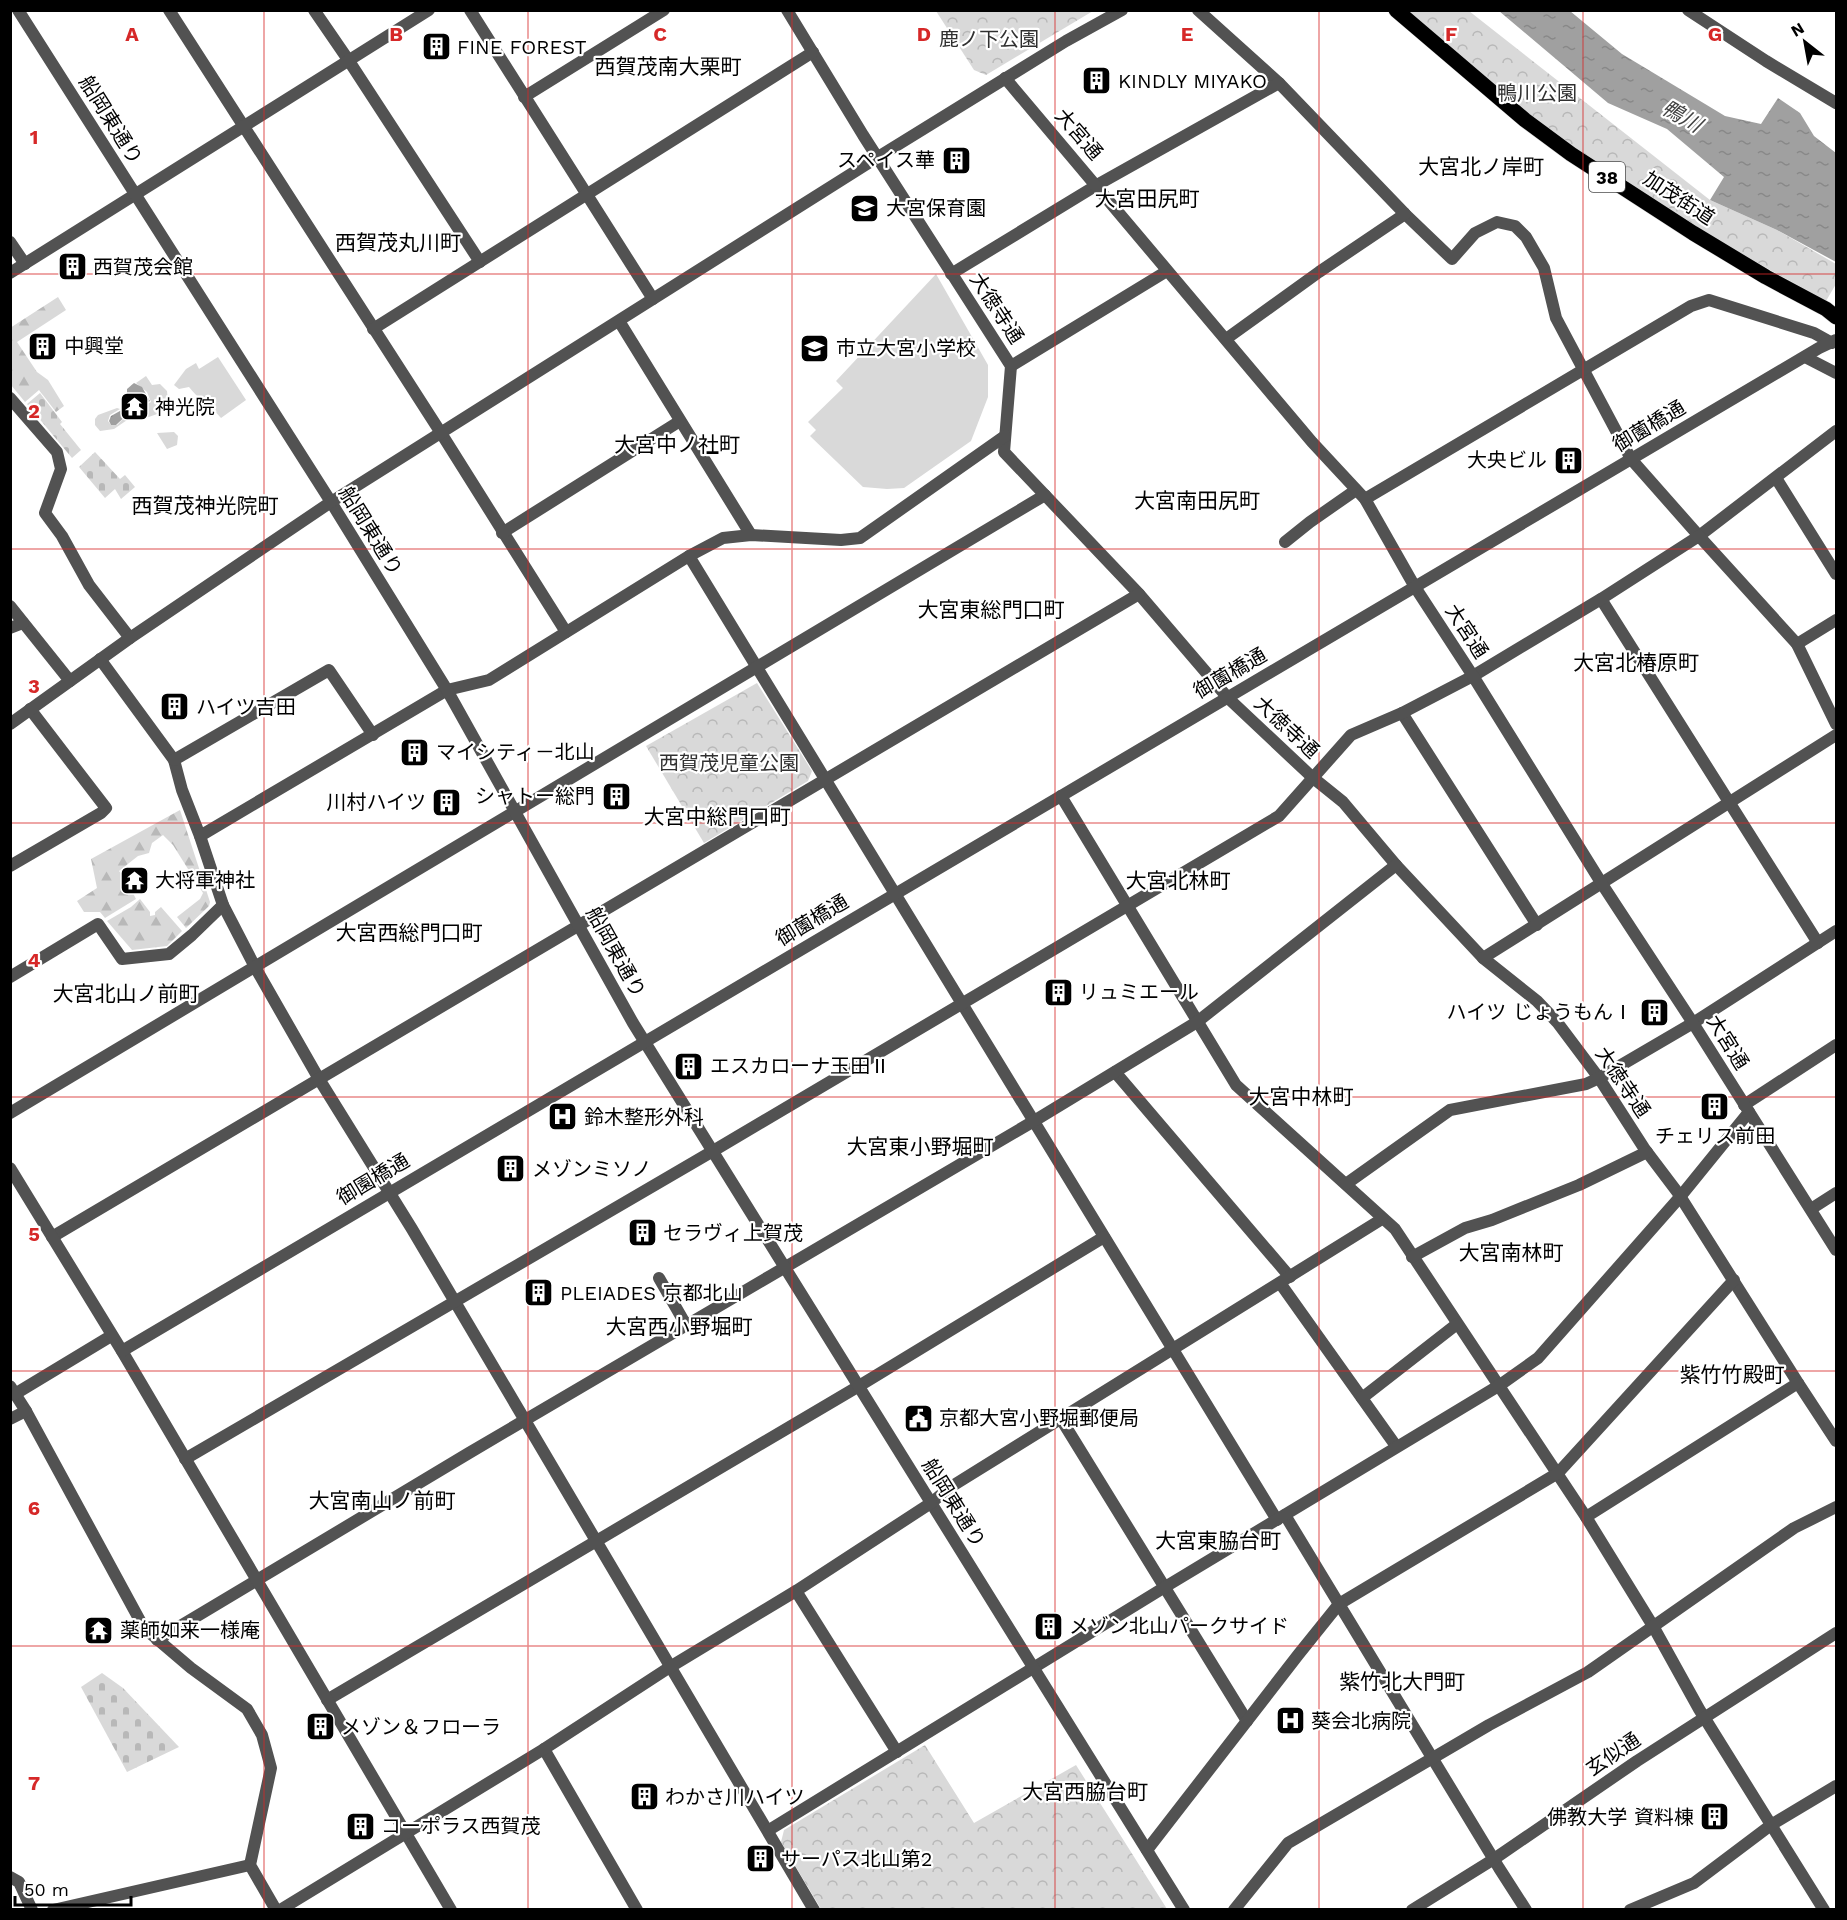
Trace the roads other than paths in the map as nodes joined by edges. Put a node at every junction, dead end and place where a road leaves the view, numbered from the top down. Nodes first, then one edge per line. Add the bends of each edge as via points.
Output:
1 (18, 10) edge
2 (169, 10) edge
3 (314, 10) edge
4 (429, 10) edge
5 (470, 10) edge
6 (664, 10) edge
7 (787, 10) edge
8 (1122, 10) edge
9 (1198, 10) edge
10 (1396, 10) edge
11 (1688, 10) edge
12 (813, 51) junction
13 (349, 60) junction
14 (1005, 78) junction
15 (1279, 82) junction
16 (524, 97) junction
17 (1836, 103) edge
18 (243, 127) junction
19 (878, 157) junction
20 (1097, 185) junction
21 (135, 195) junction
22 (586, 195) junction
23 (1405, 214) junction
24 (10, 242) edge
25 (480, 262) junction
26 (25, 264) junction
27 (1167, 271) junction
28 (10, 273) edge
29 (951, 274) junction
30 (653, 299) junction
31 (1836, 317) edge
32 (620, 321) junction
33 (373, 329) junction
34 (1226, 339) junction
35 (1834, 341) edge
36 (1805, 357) junction
37 (1011, 366) junction
38 (1584, 371) junction
39 (1836, 373) edge
40 (10, 398) edge
41 (680, 421) junction
42 (1836, 431) edge
43 (441, 434) junction
44 (1005, 436) junction
45 (1631, 459) junction
46 (1776, 478) junction
47 (1045, 495) junction
48 (1360, 495) junction
49 (331, 502) junction
50 (502, 532) junction
51 (751, 535) junction
52 (1700, 536) junction
53 (1286, 542) dead end
54 (689, 556) junction
55 (1836, 574) edge
56 (1415, 587) junction
57 (1139, 594) junction
58 (1601, 600) junction
59 (10, 606) edge
60 (1836, 620) edge
61 (23, 623) junction
62 (10, 628) edge
63 (566, 632) junction
64 (130, 638) junction
65 (1797, 644) junction
66 (100, 659) junction
67 (757, 667) junction
68 (1473, 676) junction
69 (70, 681) junction
70 (447, 690) junction
71 (1227, 698) junction
72 (30, 709) junction
73 (1402, 713) junction
74 (10, 724) edge
75 (1836, 724) edge
76 (373, 735) junction
77 (1836, 735) edge
78 (174, 760) junction
79 (1312, 777) junction
80 (826, 780) junction
81 (1061, 796) junction
82 (1729, 803) junction
83 (515, 812) junction
84 (200, 836) junction
85 (1396, 865) junction
86 (10, 866) edge
87 (1602, 884) junction
88 (895, 894) junction
89 (223, 905) junction
90 (1128, 906) junction
91 (579, 925) junction
92 (1537, 925) junction
93 (1836, 931) edge
94 (1818, 943) junction
95 (1483, 958) junction
96 (255, 967) junction
97 (10, 977) edge
98 (962, 1004) junction
99 (1197, 1022) junction
100 (1693, 1023) junction
101 (645, 1041) junction
102 (1836, 1045) edge
103 (1115, 1072) junction
104 (1599, 1078) junction
105 (319, 1079) junction
106 (1746, 1108) junction
107 (10, 1113) edge
108 (1034, 1121) junction
109 (713, 1151) junction
110 (1647, 1152) junction
111 (10, 1168) edge
112 (1346, 1184) junction
113 (389, 1192) junction
114 (1836, 1193) edge
115 (1680, 1197) junction
116 (1811, 1209) junction
117 (1382, 1219) junction
118 (52, 1237) junction
119 (1104, 1237) junction
120 (1836, 1250) edge
121 (1412, 1257) junction
122 (785, 1268) junction
123 (659, 1278) dead end
124 (1285, 1280) junction
125 (1734, 1280) junction
126 (454, 1302) junction
127 (1457, 1324) junction
128 (686, 1325) junction
129 (111, 1336) junction
130 (1173, 1350) junction
131 (122, 1351) junction
132 (1798, 1383) junction
133 (1500, 1385) junction
134 (859, 1386) junction
135 (13, 1390) edge
136 (1362, 1398) junction
137 (26, 1411) junction
138 (10, 1419) edge
139 (1061, 1419) junction
140 (525, 1420) junction
141 (1836, 1441) edge
142 (1396, 1446) junction
143 (185, 1459) junction
144 (1558, 1473) junction
145 (931, 1503) junction
146 (1836, 1507) edge
147 (1281, 1517) junction
148 (1586, 1517) junction
149 (596, 1540) junction
150 (257, 1580) junction
151 (1165, 1587) junction
152 (796, 1591) junction
153 (1339, 1604) junction
154 (1653, 1626) junction
155 (1836, 1633) edge
156 (157, 1640) junction
157 (670, 1667) junction
158 (1034, 1668) junction
159 (327, 1700) junction
160 (1705, 1719) junction
161 (1247, 1721) junction
162 (544, 1749) junction
163 (897, 1752) junction
164 (1433, 1759) junction
165 (1836, 1786) edge
166 (1771, 1825) junction
167 (769, 1830) junction
168 (407, 1833) junction
169 (1147, 1850) junction
170 (1494, 1859) junction
171 (250, 1865) junction
172 (10, 1876) edge
173 (32, 1910) edge
174 (53, 1910) edge
175 (278, 1910) edge
176 (451, 1910) edge
177 (637, 1910) edge
178 (814, 1910) edge
179 (1184, 1910) edge
180 (1234, 1910) edge
181 (1412, 1910) edge
182 (1526, 1910) edge
183 (1630, 1910) edge
184 (1824, 1910) edge

1 - 21 street, 船岡東通り
2 - 18 street
3 - 13 street
4 - 13 street
5 - 16 street
6 - 16 street
7 - 12 street, 大徳寺通
8 - 14 street
9 - 15 street
10 - 31 main road, 加茂街道 / 38 via 1571,154 1702,239
11 - 17 street
12 - 19 street, 大徳寺通
12 - 22 street
13 - 18 street
13 - 25 street
14 - 19 street
14 - 20 street, 大宮通
15 - 20 street
15 - 23 street
16 - 22 street
18 - 21 street
18 - 33 street
19 - 29 street, 大徳寺通
19 - 30 street
20 - 27 street, 大宮通
20 - 29 street
21 - 26 street
21 - 49 street, 船岡東通り
22 - 25 street
22 - 30 street
23 - 34 street
23 - 38 street via 1452,259 1475,233 1497,222 1515,226 1544,268 1556,318
24 - 26 street
25 - 33 street
26 - 28 street
27 - 34 street, 大宮通
27 - 37 street
29 - 37 street, 大徳寺通
30 - 32 street
32 - 41 street
32 - 43 street
33 - 43 street
34 - 48 street, 大宮通
35 - 36 street, 御薗橋通
35 - 38 street via 1709,300 1691,306
36 - 39 street
36 - 45 street, 御薗橋通
37 - 44 street, 大徳寺通
38 - 45 street
38 - 48 street
40 - 64 street via 57,452 61,470 45,513 89,585
41 - 50 street
41 - 51 street
42 - 46 street
43 - 49 street
43 - 50 street
44 - 47 street, 大徳寺通 via 1004,452
44 - 51 street via 860,538
45 - 52 street
45 - 56 street, 御薗橋通
46 - 52 street
46 - 55 street
47 - 57 street, 大徳寺通
47 - 67 street
48 - 53 street via 1310,522
48 - 56 street, 大宮通
49 - 64 street
49 - 70 street, 船岡東通り
50 - 63 street
51 - 54 street via 723,538
52 - 58 street
52 - 65 street
54 - 63 street
54 - 67 street
56 - 68 street, 大宮通
56 - 71 street, 御薗橋通
57 - 71 street, 大徳寺通
57 - 80 street
58 - 68 street
58 - 82 street
59 - 61 street
60 - 65 street
61 - 62 street
61 - 69 street
63 - 70 street via 489,680
64 - 66 street
65 - 75 street
66 - 69 street
66 - 78 street
67 - 80 street
67 - 83 street
68 - 73 street
68 - 87 street, 大宮通
69 - 72 street
70 - 76 street
70 - 83 street, 船岡東通り
71 - 79 street, 大徳寺通
71 - 81 street, 御薗橋通
72 - 74 street
72 - 86 street via 106,808
73 - 79 street via 1351,735
73 - 92 street
76 - 78 street via 328,669
76 - 84 street
77 - 82 street
78 - 84 street
79 - 85 street, 大徳寺通 via 1343,802
79 - 90 street via 1279,816
80 - 88 street
80 - 91 street
81 - 88 street, 御薗橋通
81 - 90 street
82 - 87 street
82 - 94 street
83 - 91 street, 船岡東通り
83 - 96 street
84 - 89 street
85 - 95 street, 大徳寺通
85 - 99 street
87 - 92 street
87 - 100 street, 大宮通
88 - 98 street
88 - 101 street, 御薗橋通
89 - 96 street
89 - 97 street via 169,954 122,958 98,924
90 - 98 street
90 - 99 street
91 - 101 street, 船岡東通り
91 - 105 street
92 - 95 street
93 - 94 street
94 - 100 street
95 - 104 street, 大徳寺通 via 1537,1000
96 - 105 street
96 - 107 street
98 - 108 street
98 - 109 street
99 - 103 street
99 - 112 street via 1236,1085
100 - 104 street
100 - 106 street, 大宮通
101 - 109 street, 船岡東通り
101 - 113 street, 御園橋通
102 - 106 street
103 - 108 street
103 - 124 street
104 - 110 street, 大徳寺通
104 - 112 street via 1586,1084 1450,1110
105 - 113 street
105 - 118 street
106 - 115 street
106 - 116 street, 大宮通
108 - 119 street
108 - 122 street
109 - 122 street, 船岡東通り
109 - 126 street
110 - 115 street, 大徳寺通
110 - 121 street via 1579,1185 1465,1228
111 - 118 street
112 - 117 street
113 - 126 street
113 - 131 street, 御園橋通
114 - 116 street
115 - 125 street, 大徳寺通
115 - 133 street via 1538,1358
116 - 120 street, 大宮通
117 - 121 street via 1395,1229
117 - 124 street
118 - 129 street
119 - 130 street
119 - 134 street
121 - 127 street
122 - 128 street
122 - 134 street, 船岡東通り
123 - 128 street
124 - 130 street
124 - 136 street
125 - 132 street, 大徳寺通
125 - 144 street
126 - 140 street
126 - 143 street
127 - 133 street
127 - 136 street
128 - 140 street
129 - 131 street
129 - 135 street
130 - 139 street
130 - 147 street
131 - 143 street
132 - 141 street, 大徳寺通
132 - 148 street
133 - 142 street
133 - 144 street
134 - 145 street, 船岡東通り
134 - 149 street
135 - 137 street
136 - 142 street
137 - 138 street
137 - 156 street via 144,1628
139 - 145 street
139 - 151 street
140 - 149 street
140 - 150 street
142 - 147 street
143 - 150 street
144 - 148 street
144 - 153 street
145 - 152 street
145 - 158 street, 船岡東通り
146 - 154 street via 1794,1528
147 - 151 street
147 - 153 street
148 - 154 street
149 - 157 street
149 - 159 street
150 - 156 street
150 - 159 street
151 - 158 street
151 - 161 street
152 - 157 street
152 - 163 street
153 - 161 street
153 - 164 street
154 - 160 street
154 - 164 street via 1588,1672
155 - 160 street, 玄似通
156 - 171 street via 247,1709 261,1735 271,1768
157 - 162 street
157 - 167 street
158 - 163 street
158 - 169 street, 船岡東通り
159 - 168 street
160 - 166 street
160 - 170 street, 玄似通
161 - 169 street
162 - 168 street
162 - 177 street
163 - 167 street
164 - 170 street
164 - 180 street via 1288,1843
165 - 166 street
166 - 183 street via 1694,1883
166 - 184 street
167 - 178 street
168 - 175 street
168 - 176 street
169 - 179 street, 船岡東通り
170 - 181 street, 玄似通
170 - 182 street
171 - 174 street
171 - 175 street
172 - 173 street via 19,1882

